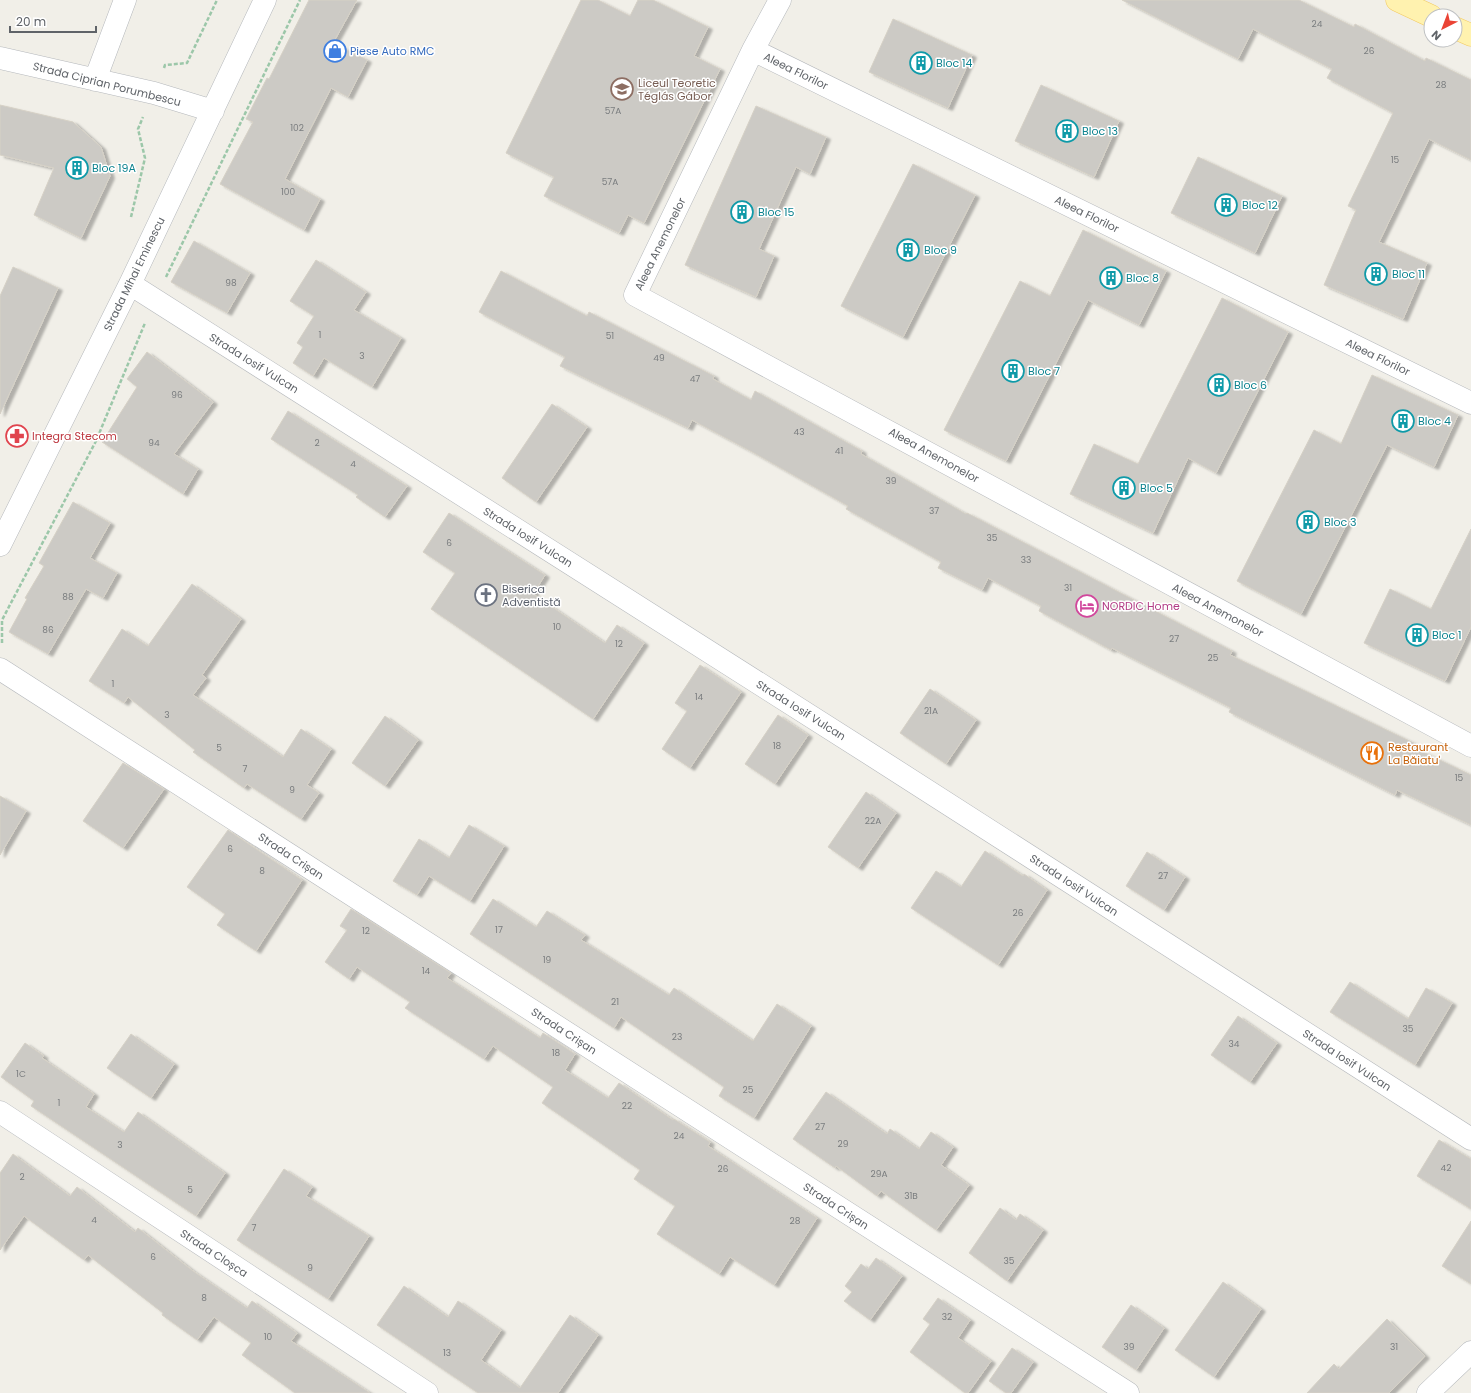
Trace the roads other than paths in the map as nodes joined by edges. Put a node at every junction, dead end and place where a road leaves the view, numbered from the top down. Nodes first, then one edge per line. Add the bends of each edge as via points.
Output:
1 (125, 0) edge
2 (264, 0) edge
3 (780, 0) edge
4 (1397, 0) edge
5 (1423, 12) edge
6 (753, 50) junction
7 (0, 58) edge
8 (95, 80) junction
9 (213, 111) junction
10 (130, 284) junction
11 (1471, 403) edge
12 (0, 545) edge
13 (0, 669) edge
14 (1471, 746) edge
15 (0, 1112) edge
16 (1471, 1139) edge
17 (1471, 1352) edge
18 (428, 1393) edge
19 (1128, 1393) edge
20 (1428, 1393) edge

1 - 8 street
2 - 9 street, Strada Mihai Eminescu
3 - 6 street, Aleea Florilor
4 - 5 main road
6 - 11 street, Aleea Florilor
6 - 14 street, Aleea Anemonelor via 635,295
7 - 8 street, Strada Ciprian Porumbescu
8 - 9 street, Strada Ciprian Porumbescu via 154,93
9 - 10 street, Strada Mihai Eminescu
10 - 12 street, Strada Mihai Eminescu
10 - 16 street, Strada Iosif Vulcan
13 - 19 street, Strada Crișan
15 - 18 street, Strada Cloșca
17 - 20 street

